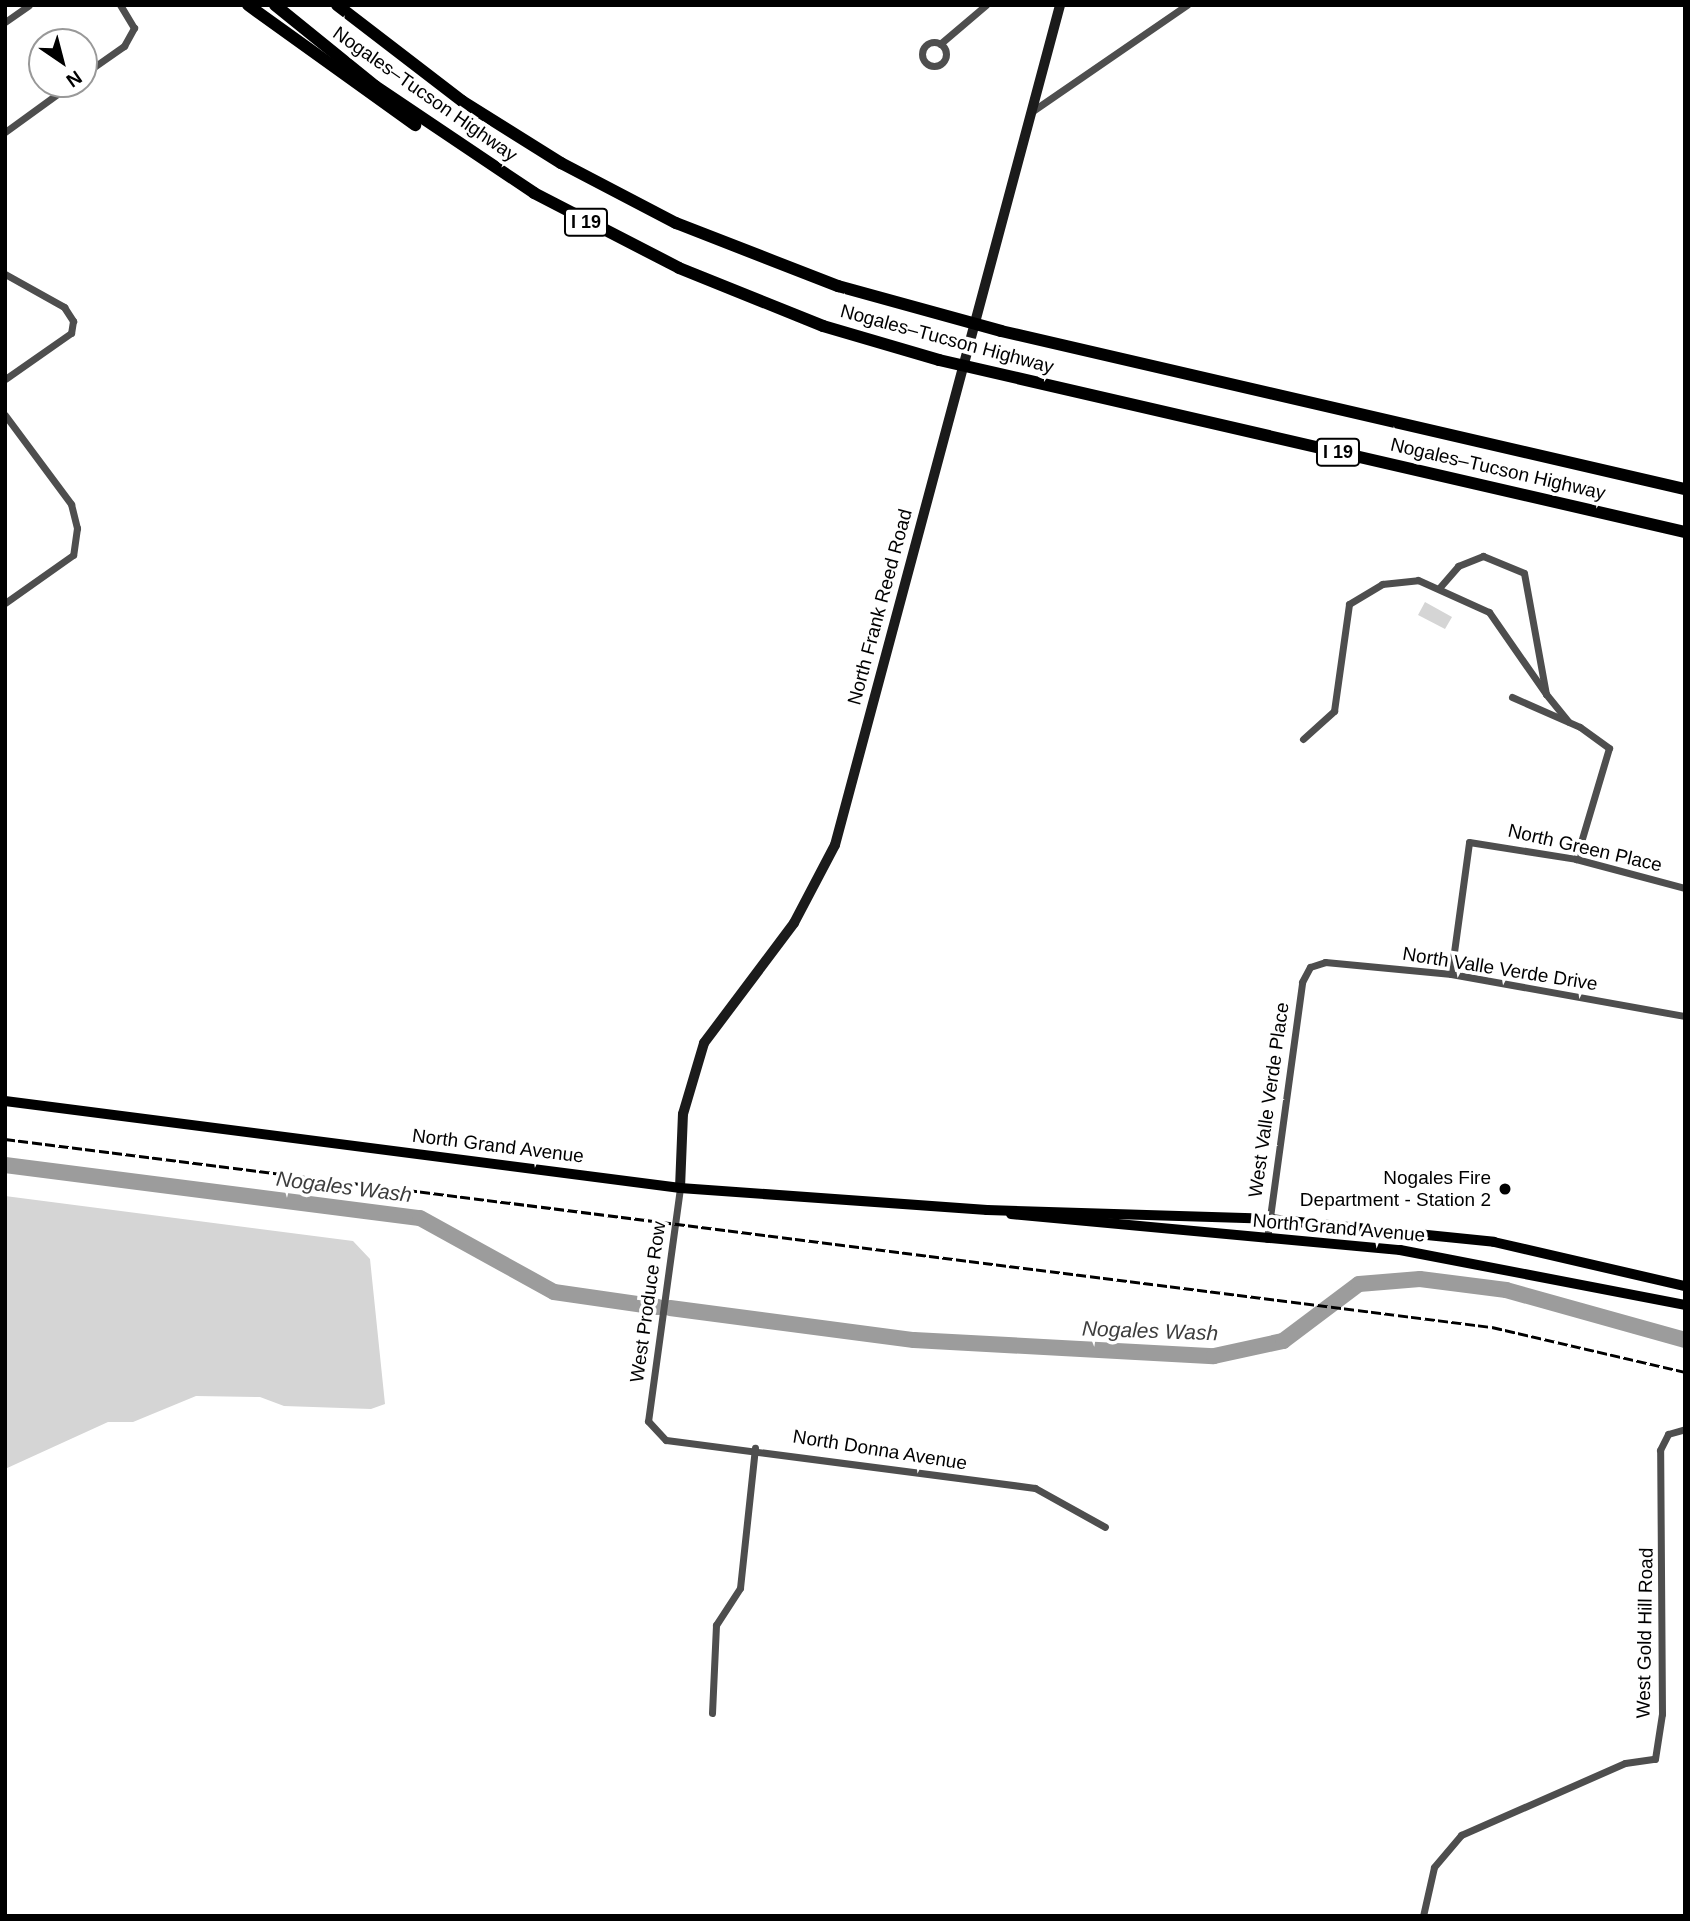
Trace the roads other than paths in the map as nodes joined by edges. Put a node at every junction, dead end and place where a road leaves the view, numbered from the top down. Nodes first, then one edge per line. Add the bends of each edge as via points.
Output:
1 (29, 5) edge
2 (120, 5) edge
3 (248, 5) edge
4 (275, 5) edge
5 (340, 5) edge
6 (986, 5) edge
7 (1060, 5) edge
8 (1187, 5) edge
9 (5, 22) edge
10 (940, 44) dead end
11 (98, 64) edge
12 (52, 98) edge
13 (1034, 110) junction
14 (5, 132) edge
15 (679, 268) junction
16 (5, 274) edge
17 (5, 379) edge
18 (5, 415) edge
19 (1685, 489) edge
20 (1685, 533) edge
21 (1440, 587) junction
22 (5, 603) edge
23 (1546, 694) junction
24 (1512, 697) dead end
25 (1568, 721) junction
26 (1303, 739) dead end
27 (1576, 859) junction
28 (1685, 888) edge
29 (1310, 967) joint
30 (1451, 974) junction
31 (1685, 1016) edge
32 (5, 1101) edge
33 (680, 1188) junction
34 (987, 1210) junction
35 (1269, 1219) junction
36 (1267, 1239) junction
37 (1685, 1286) edge
38 (1685, 1305) edge
39 (648, 1421) joint
40 (1685, 1429) edge
41 (755, 1448) junction
42 (1105, 1527) dead end
43 (712, 1713) dead end
44 (1423, 1916) edge

1 - 9 street
2 - 11 street via 134,28 124,46
3 - 15 highway via 504,182
4 - 15 highway, Nogales–Tucson Highway / I 19 via 486,163
5 - 19 highway, Nogales–Tucson Highway / I 19 via 369,32 510,133 618,194 756,257 1001,331
6 - 10 street
7 - 13 street, North Frank Reed Road
8 - 13 street
12 - 14 street
13 - 33 street, North Frank Reed Road via 835,845 794,923 704,1043 683,1114
15 - 20 highway, Nogales–Tucson Highway / I 19 via 823,326 939,360
16 - 17 street via 64,307 73,321 71,333
18 - 22 street via 71,504 77,528 73,555
21 - 23 street via 1502,624
21 - 23 street via 1458,566 1483,556 1524,573
21 - 26 street via 1405,580 1353,598 1337,656 1334,711
23 - 25 street
24 - 25 street
25 - 27 street via 1609,748
27 - 28 street, North Green Place
27 - 30 street, North Green Place via 1477,839 1463,850
29 - 30 street, North Valle Verde Drive via 1325,962
29 - 35 street, West Valle Verde Place via 1302,982
30 - 31 street, North Valle Verde Drive
32 - 33 main road, North Grand Avenue
33 - 34 main road, North Grand Avenue
33 - 39 street, West Produce Row
34 - 35 main road, North Grand Avenue
34 - 36 main road, North Grand Avenue via 1048,1222
35 - 36 street, West Valle Verde Place
35 - 37 main road, North Grand Avenue via 1494,1242
36 - 38 main road, North Grand Avenue via 1486,1262
39 - 41 street, North Donna Avenue via 666,1440
40 - 44 street, West Gold Hill Road via 1668,1434 1660,1450 1662,1714 1655,1759 1625,1763 1461,1835 1434,1867
41 - 42 street, North Donna Avenue via 1035,1488
41 - 43 street via 740,1588 716,1625

